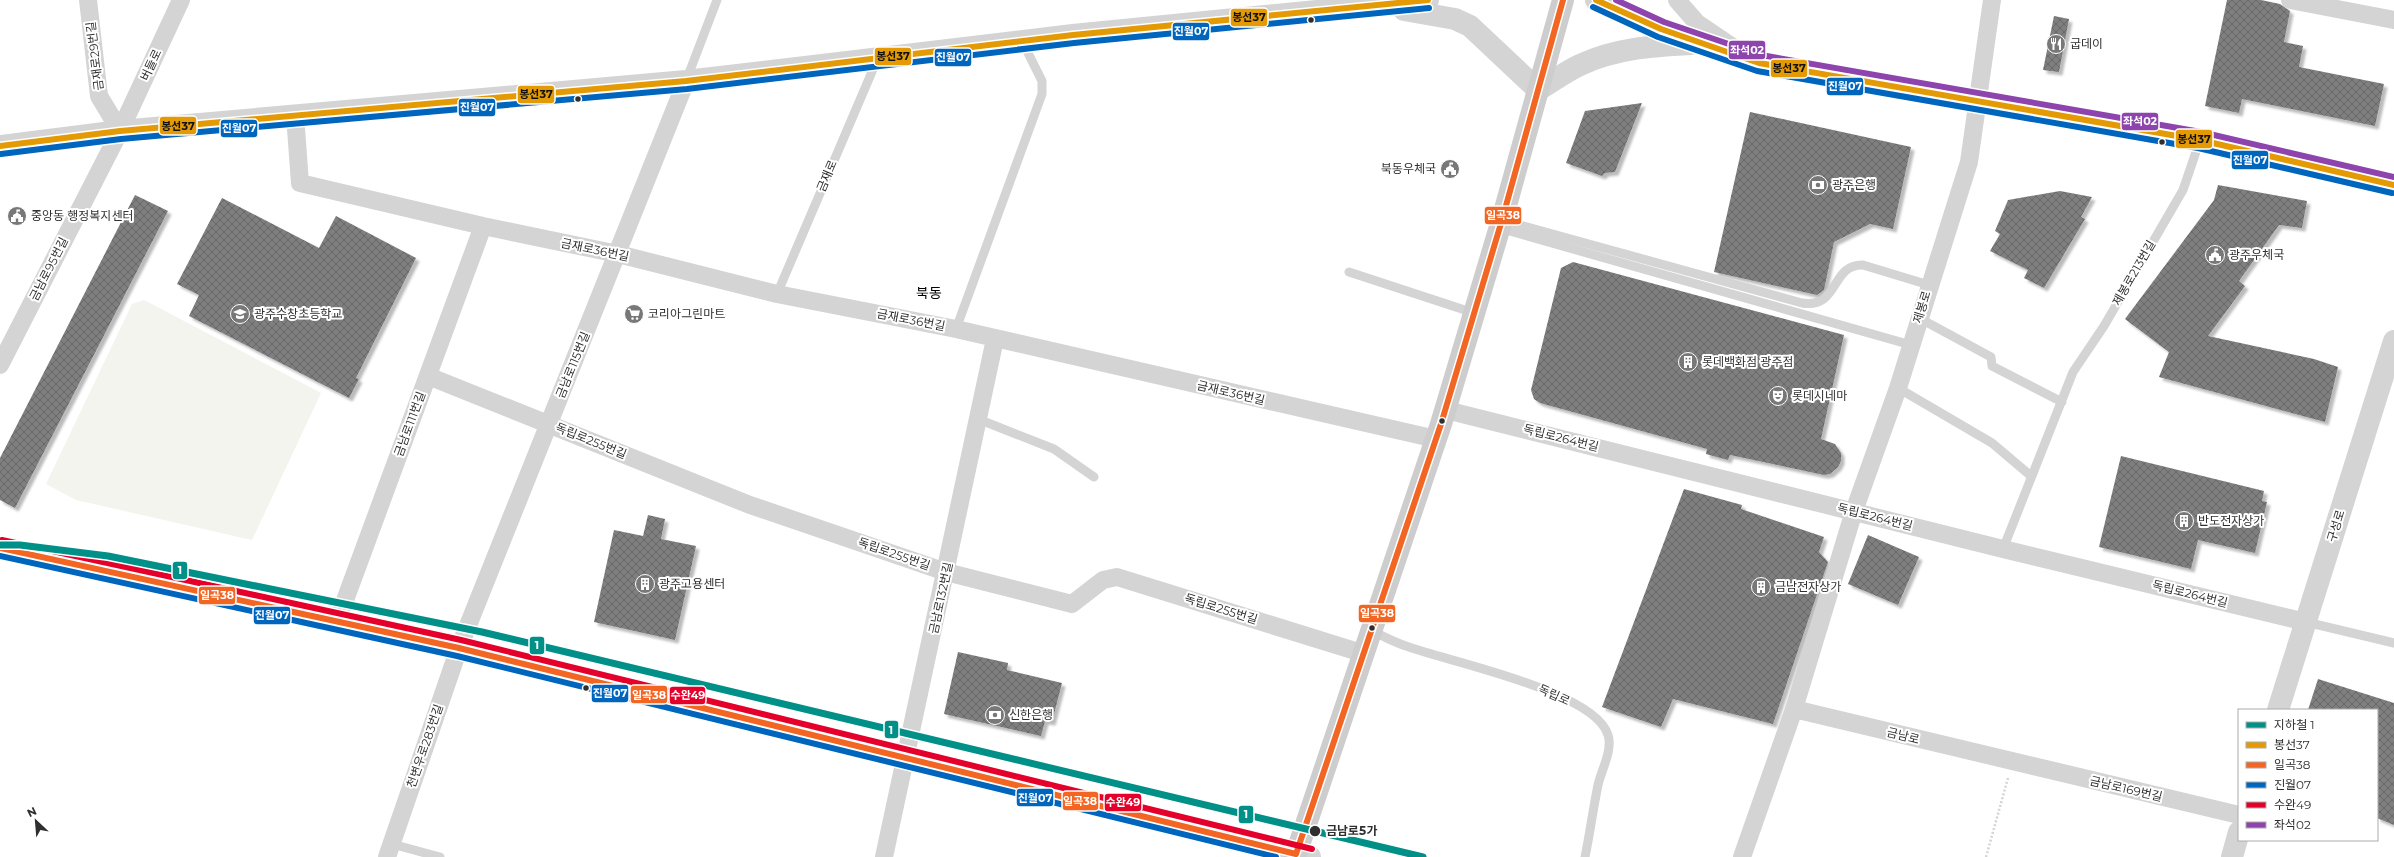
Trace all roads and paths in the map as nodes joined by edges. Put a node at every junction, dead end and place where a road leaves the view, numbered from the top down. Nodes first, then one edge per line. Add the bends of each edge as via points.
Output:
1 (88, 0) edge
2 (181, 0) edge
3 (717, 0) edge
4 (1428, 0) edge
5 (1563, 0) edge
6 (1596, 0) edge
7 (1677, 0) edge
8 (1992, 0) edge
9 (2290, 0) edge
10 (1372, 3) edge
11 (2340, 4) edge
12 (2394, 20) edge
13 (1022, 41) junction
14 (1701, 43) junction
15 (877, 59) junction
16 (1759, 63) junction
17 (686, 81) junction
18 (1538, 90) junction
19 (1976, 100) junction
20 (295, 115) junction
21 (120, 130) junction
22 (2200, 140) junction
23 (0, 146) edge
24 (2394, 185) edge
25 (1501, 224) junction
26 (483, 226) junction
27 (618, 254) junction
28 (1349, 272) dead end
29 (1929, 285) junction
30 (777, 294) junction
31 (1474, 313) junction
32 (1919, 318) junction
33 (956, 329) junction
34 (995, 339) junction
35 (2394, 341) edge
36 (1911, 345) junction
37 (0, 365) edge
38 (428, 376) junction
39 (1898, 388) junction
40 (2062, 402) junction
41 (1446, 410) junction
42 (978, 419) junction
43 (550, 424) junction
44 (1436, 439) junction
45 (2030, 476) junction
46 (1094, 477) dead end
47 (1854, 511) junction
48 (0, 548) edge
49 (2003, 549) junction
50 (946, 572) junction
51 (337, 622) junction
52 (2306, 622) junction
53 (1373, 631) junction
54 (2394, 643) edge
55 (459, 648) junction
56 (1365, 654) junction
57 (1794, 709) junction
58 (2278, 709) edge
59 (907, 758) junction
60 (2012, 762) junction
61 (2238, 815) edge
62 (2238, 836) edge
63 (390, 850) edge
64 (1300, 856) edge
65 (440, 857) edge
66 (884, 857) edge
67 (1586, 857) edge
68 (1742, 857) edge
69 (1986, 857) edge
70 (2232, 857) edge

1 - 21 street, 금재로29번길 via 99,96
2 - 21 street, 버들로
3 - 17 lane
4 - 10 street
5 - 18 main road
6 - 14 street via 1661,29
7 - 16 street via 1697,23
8 - 19 street, 제봉로
9 - 11 street
10 - 13 street
10 - 18 street via 1455,19 1482,36
11 - 12 street
13 - 15 street
13 - 33 lane, 금재로36번길 via 1042,81 1042,94
14 - 16 street
14 - 18 street via 1645,47 1612,53 1580,65
15 - 17 street
15 - 30 lane, 금재로
16 - 19 street
17 - 20 street
17 - 27 street, 금남로115번길
18 - 25 main road
19 - 22 street
19 - 29 street, 제봉로 via 1969,162
20 - 21 street
20 - 26 street, 금재로36번길 via 300,183
21 - 23 street
21 - 37 street, 금남로95번길
22 - 24 street
22 - 40 lane, 제봉로213번길 via 2183,190 2104,326 2073,372
25 - 29 lane via 1802,303 1823,300 1845,270 1854,265 1863,265
25 - 31 main road
25 - 36 lane
26 - 27 street, 금재로36번길
26 - 38 street, 금남로111번길
27 - 30 street, 금재로36번길
27 - 43 street, 금남로115번길
28 - 31 lane
29 - 32 street, 제봉로
30 - 33 street, 금재로36번길
31 - 41 main road
32 - 36 street, 제봉로
32 - 40 lane via 1991,357 1992,366
33 - 34 street, 금재로36번길
34 - 42 street, 금남로132번길
34 - 44 street, 금재로36번길
35 - 52 street, 구성로
36 - 39 street, 제봉로
38 - 43 street, 독립로255번길
38 - 51 street, 금남로111번길
39 - 45 lane via 1992,443
39 - 47 street, 제봉로
40 - 45 lane, 제봉로213번길
41 - 44 main road
41 - 47 street, 독립로264번길
42 - 46 lane via 1054,449
42 - 50 street, 금남로132번길
43 - 50 street, 독립로255번길 via 750,505
43 - 55 street, 금남로115번길
44 - 53 main road
45 - 49 lane, 제봉로213번길
47 - 49 street, 독립로264번길
47 - 57 street
48 - 51 street
49 - 52 street, 독립로264번길
50 - 56 street, 독립로255번길 via 1072,604 1103,580 1117,577
50 - 59 street, 금남로132번길
51 - 55 street
52 - 54 lane
52 - 58 street, 구성로
53 - 56 main road
53 - 67 lane, 독립로 via 1408,647 1555,693 1603,726 1608,736 1607,754 1598,783
55 - 59 street
55 - 63 street, 천변우로283번길
56 - 64 main road
57 - 60 street, 금남로
57 - 68 street
59 - 64 street
59 - 66 street, 금남로132번길
60 - 61 street, 금남로169번길
60 - 69 path
62 - 70 street
63 - 65 lane, 천변우로283번길

